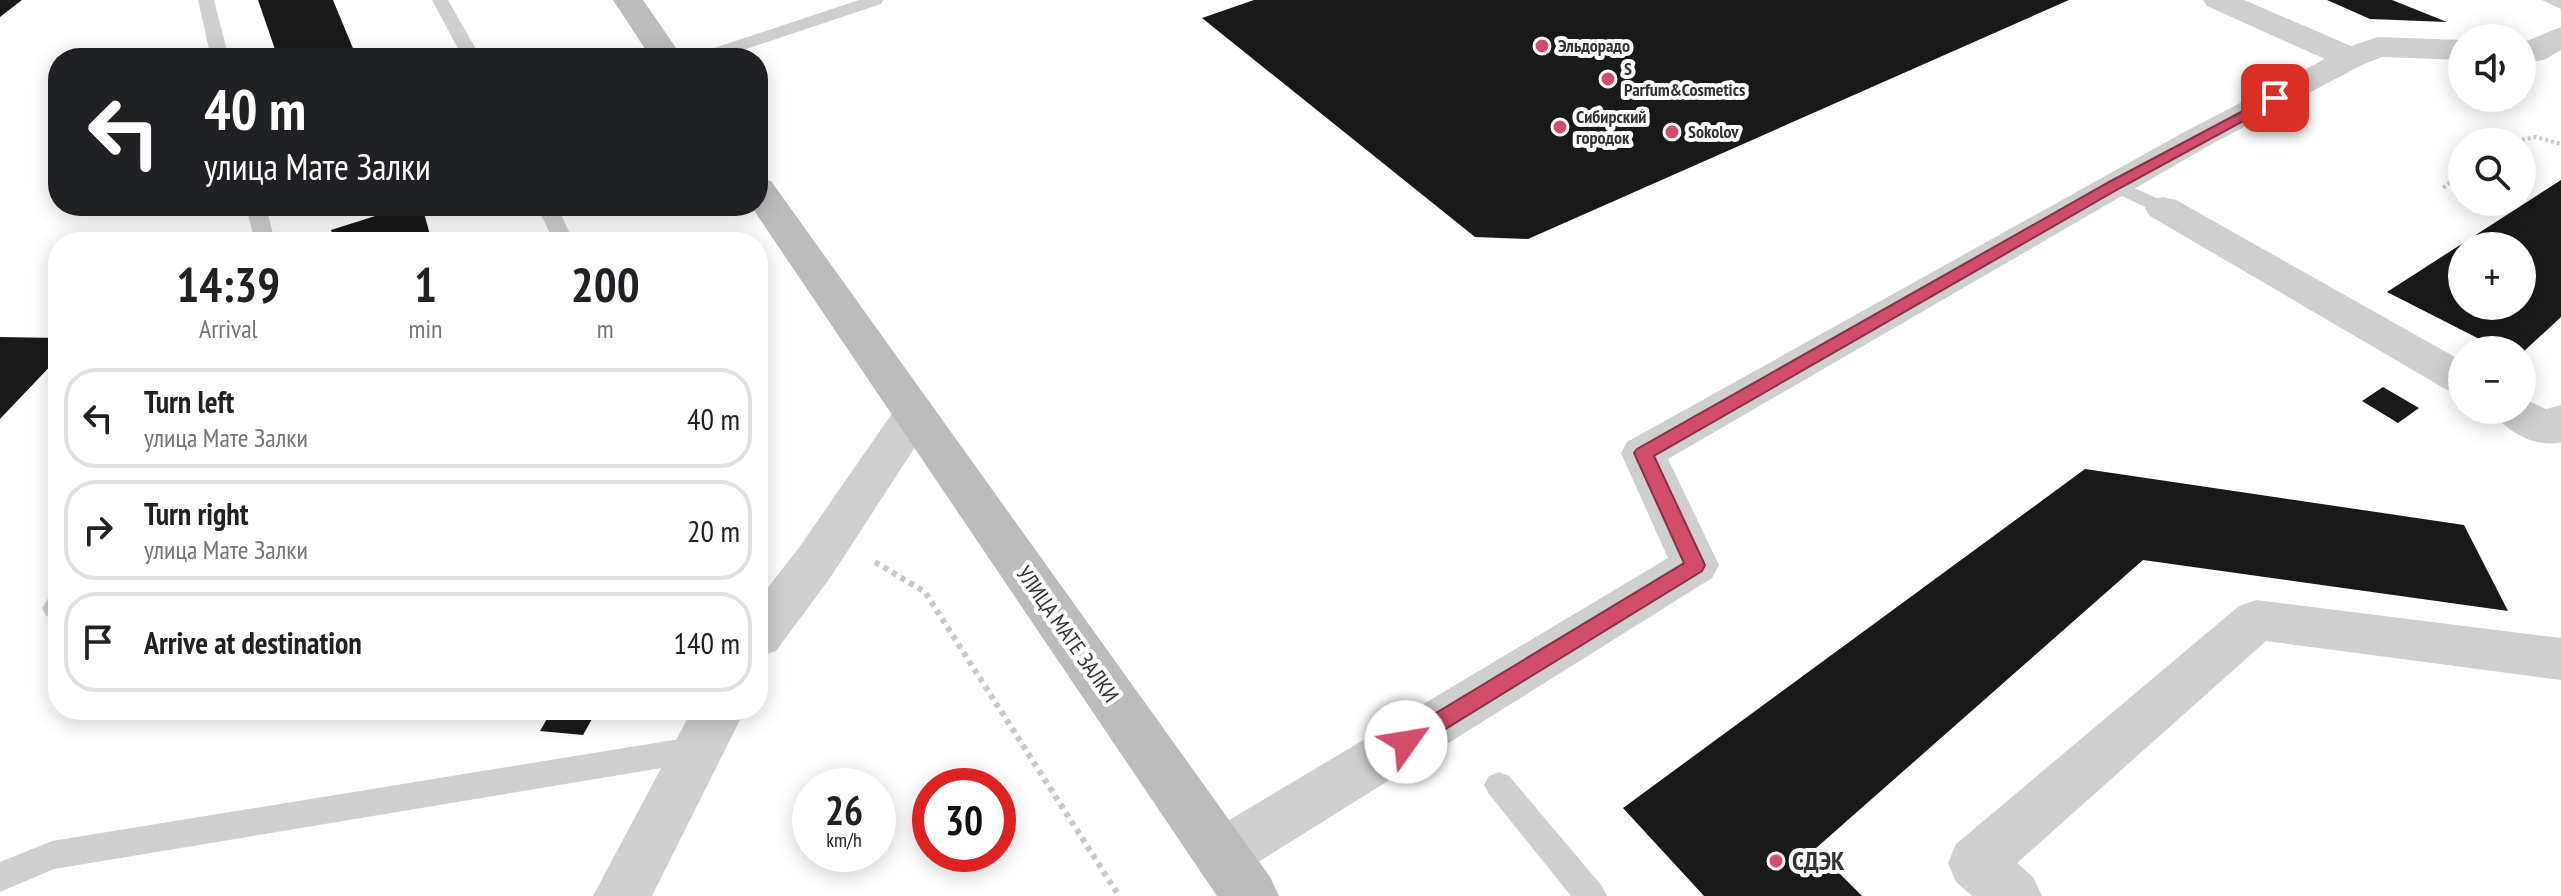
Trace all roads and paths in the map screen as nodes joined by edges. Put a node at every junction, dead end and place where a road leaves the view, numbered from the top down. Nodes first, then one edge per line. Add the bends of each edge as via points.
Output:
1 (206, 0) edge
2 (440, 0) edge
3 (628, 0) edge
4 (875, 0) edge
5 (2218, 0) edge
6 (2550, 0) edge
7 (2561, 4) edge
8 (2561, 36) edge
9 (218, 48) edge
10 (466, 48) edge
11 (660, 48) edge
12 (732, 48) edge
13 (2448, 50) edge
14 (2536, 51) edge
15 (2351, 58) junction
16 (2536, 136) edge
17 (2561, 144) edge
18 (2448, 184) edge
19 (2114, 185) junction
20 (2443, 188) dead end
21 (768, 203) edge
22 (2163, 208) joint
23 (2448, 372) edge
24 (915, 413) junction
25 (833, 535) junction
26 (768, 617) edge
27 (2561, 659) edge
28 (708, 729) edge
29 (1499, 785) dead end
30 (1236, 876) edge
31 (0, 877) edge
32 (622, 896) edge
33 (1119, 896) edge
34 (1591, 896) edge
35 (2013, 896) edge

1 - 9 lane
2 - 10 lane
3 - 11 street
4 - 12 lane
5 - 15 street
6 - 7 lane
8 - 14 street
13 - 15 street, УЛИЦА МАТЕ ЗАЛКИ via 2378,47
15 - 19 street, УЛИЦА МАТЕ ЗАЛКИ
16 - 17 path
18 - 20 path
19 - 22 lane
19 - 30 street, УЛИЦА МАТЕ ЗАЛКИ via 1643,453 1695,565
21 - 24 street, УЛИЦА МАТЕ ЗАЛКИ
22 - 23 street
24 - 25 street
24 - 30 street, УЛИЦА МАТЕ ЗАЛКИ
25 - 26 street
25 - 33 path via 925,592
27 - 35 street via 2256,620 1976,863
28 - 31 lane via 52,855
28 - 32 street
29 - 34 lane

